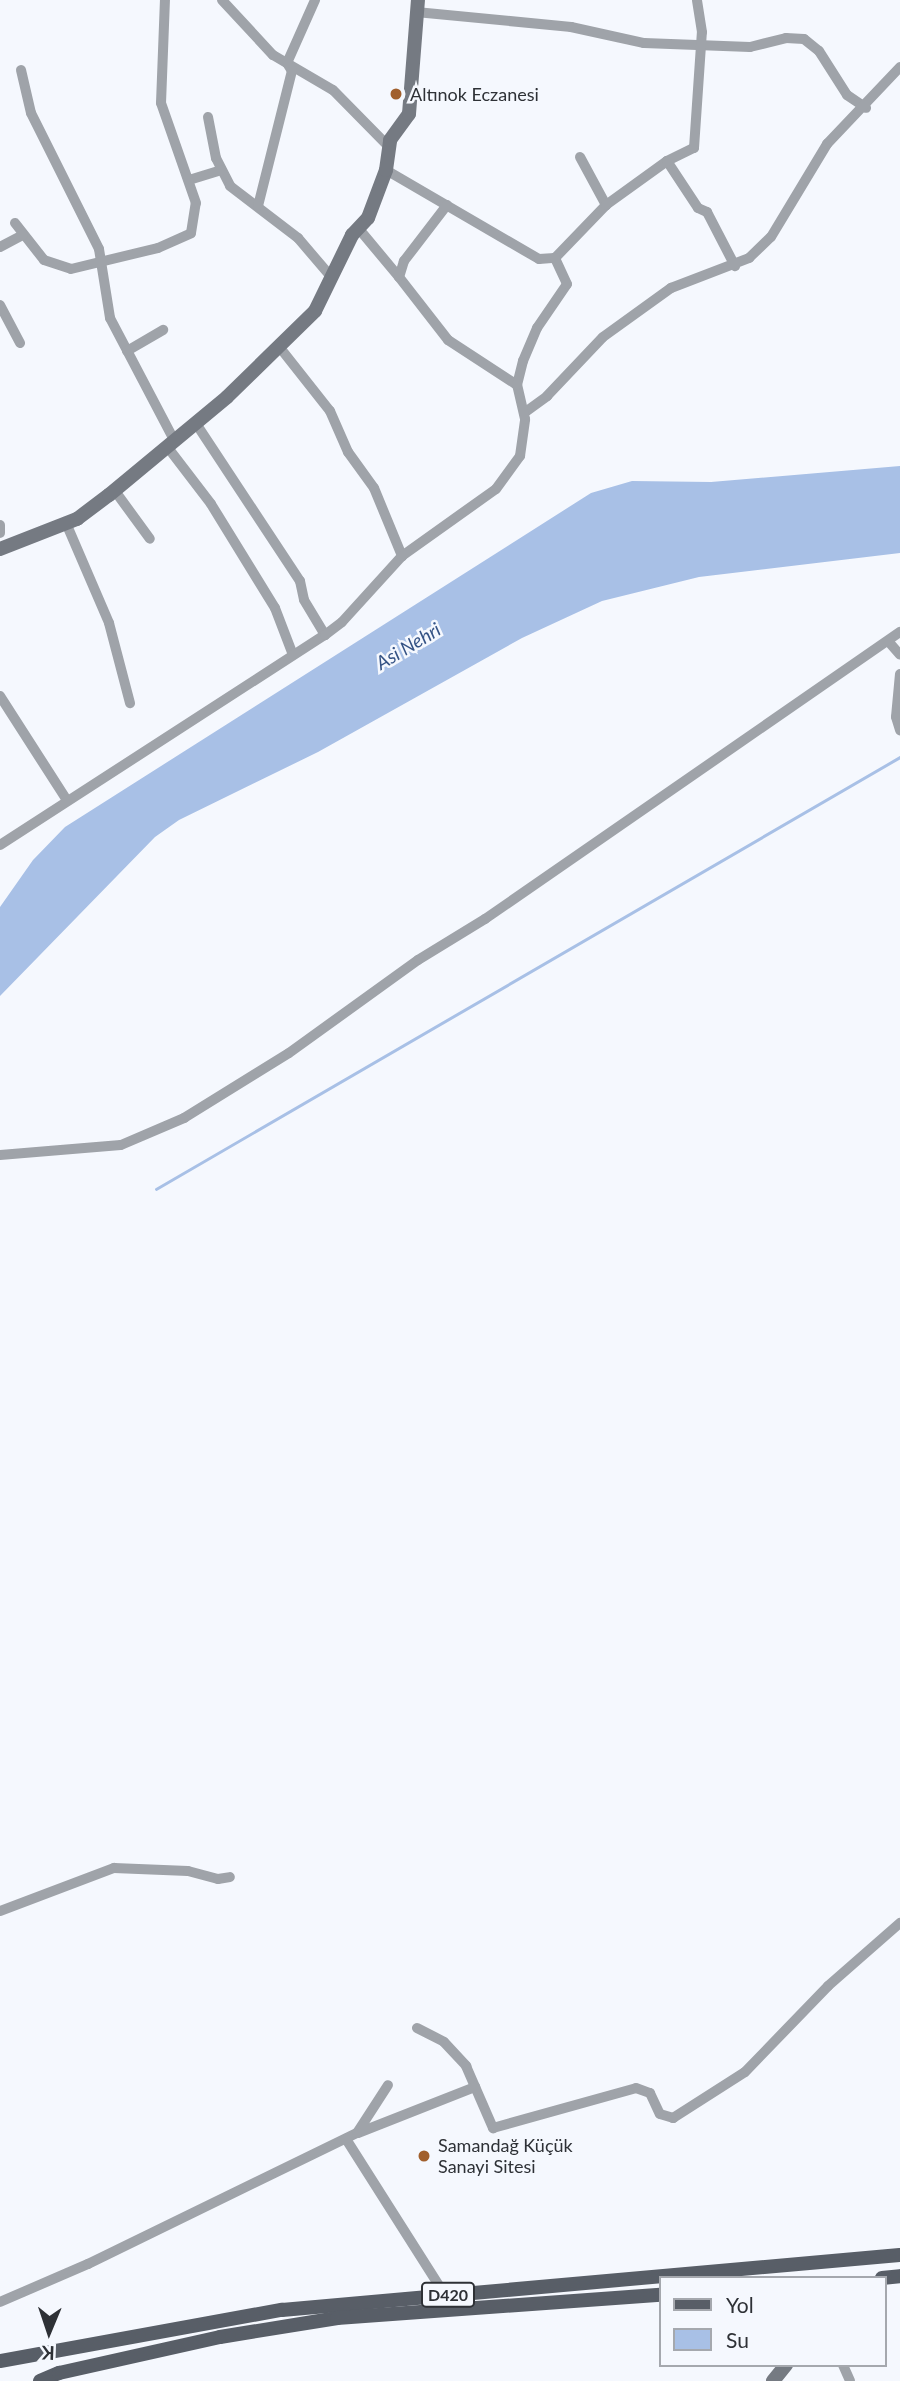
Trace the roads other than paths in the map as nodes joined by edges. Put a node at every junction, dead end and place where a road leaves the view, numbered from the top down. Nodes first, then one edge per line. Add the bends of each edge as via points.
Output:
1 (165, 0) edge
2 (222, 0) edge
3 (315, 0) edge
4 (697, 0) edge
5 (417, 6) edge
6 (700, 46) junction
7 (287, 63) junction
8 (900, 66) edge
9 (21, 71) dead end
10 (866, 108) junction
11 (208, 117) dead end
12 (389, 147) junction
13 (580, 157) dead end
14 (667, 161) junction
15 (222, 170) junction
16 (386, 170) junction
17 (189, 180) junction
18 (258, 205) junction
19 (447, 205) junction
20 (606, 205) junction
21 (15, 223) dead end
22 (359, 229) junction
23 (23, 234) junction
24 (0, 247) edge
25 (555, 258) junction
26 (102, 263) junction
27 (735, 266) junction
28 (399, 277) junction
29 (332, 278) junction
30 (0, 305) edge
31 (163, 330) dead end
32 (20, 343) dead end
33 (281, 349) junction
34 (127, 351) junction
35 (517, 385) junction
36 (524, 413) junction
37 (197, 425) junction
38 (172, 445) junction
39 (116, 491) junction
40 (66, 523) junction
41 (0, 525) edge
42 (0, 533) edge
43 (150, 540) dead end
44 (0, 549) edge
45 (402, 556) junction
46 (900, 632) edge
47 (325, 635) junction
48 (888, 641) junction
49 (293, 655) junction
50 (900, 655) edge
51 (900, 674) edge
52 (0, 696) edge
53 (131, 703) dead end
54 (900, 730) edge
55 (66, 799) junction
56 (0, 845) edge
57 (0, 1155) edge
58 (230, 1877) dead end
59 (0, 1911) edge
60 (900, 1923) edge
61 (417, 2028) dead end
62 (388, 2085) dead end
63 (475, 2087) junction
64 (357, 2133) junction
65 (346, 2139) junction
66 (900, 2255) edge
67 (659, 2276) edge
68 (661, 2276) edge
69 (445, 2295) junction
70 (659, 2295) edge
71 (0, 2302) edge
72 (0, 2361) edge
73 (784, 2367) edge
74 (40, 2381) edge
75 (773, 2381) edge

1 - 17 street via 161,103
2 - 7 street via 273,55
3 - 7 street
4 - 6 street
5 - 6 street via 571,27 644,44
5 - 12 street via 409,114
6 - 10 street via 750,47 786,37 804,39 819,51 847,95
6 - 14 street via 694,148
7 - 12 street via 333,90
7 - 18 street via 292,71
8 - 10 street
9 - 26 street via 30,113
10 - 27 street via 827,144 771,237
11 - 15 street
12 - 16 street
13 - 20 street
14 - 20 street
14 - 27 street via 698,208 707,212
15 - 17 street
15 - 18 street via 245,201
16 - 19 street
16 - 22 street
17 - 26 street via 196,203 191,233
18 - 29 street via 298,238
19 - 25 street via 539,259
19 - 28 street via 404,261
20 - 25 street
21 - 23 street
22 - 28 street
22 - 29 street
23 - 24 street
23 - 26 street via 33,251 58,267
25 - 35 street via 567,284 537,328
26 - 34 street via 110,318
27 - 36 street via 671,288 603,337 547,396
28 - 35 street via 448,340
29 - 33 street via 315,311
30 - 32 street
31 - 34 street
33 - 37 street
33 - 45 street via 330,411 348,452 374,488
34 - 38 street
35 - 36 street
36 - 45 street via 520,456 514,468 496,489
37 - 38 street
37 - 47 street via 300,582 304,600
38 - 39 street
38 - 49 street via 275,608
39 - 40 street
39 - 43 street
40 - 44 street
40 - 53 street via 109,623
41 - 42 street
45 - 47 street
46 - 48 street
47 - 49 street
48 - 50 street
48 - 57 street via 485,919 418,960 289,1053 184,1118 121,1145
49 - 55 street
51 - 54 street via 896,717
52 - 55 street
55 - 56 street via 15,839
58 - 59 street via 114,1868
60 - 63 street via 828,1986 746,2072 673,2118 660,2114 650,2093 635,2088 493,2128
61 - 63 street via 455,2052
62 - 64 street
63 - 64 street
64 - 65 street
65 - 69 street
65 - 71 street
66 - 68 main road, D420
67 - 69 main road, D420
69 - 72 main road, D420 via 282,2310
70 - 74 main road, D420 via 337,2318 220,2337 59,2372
73 - 75 street

